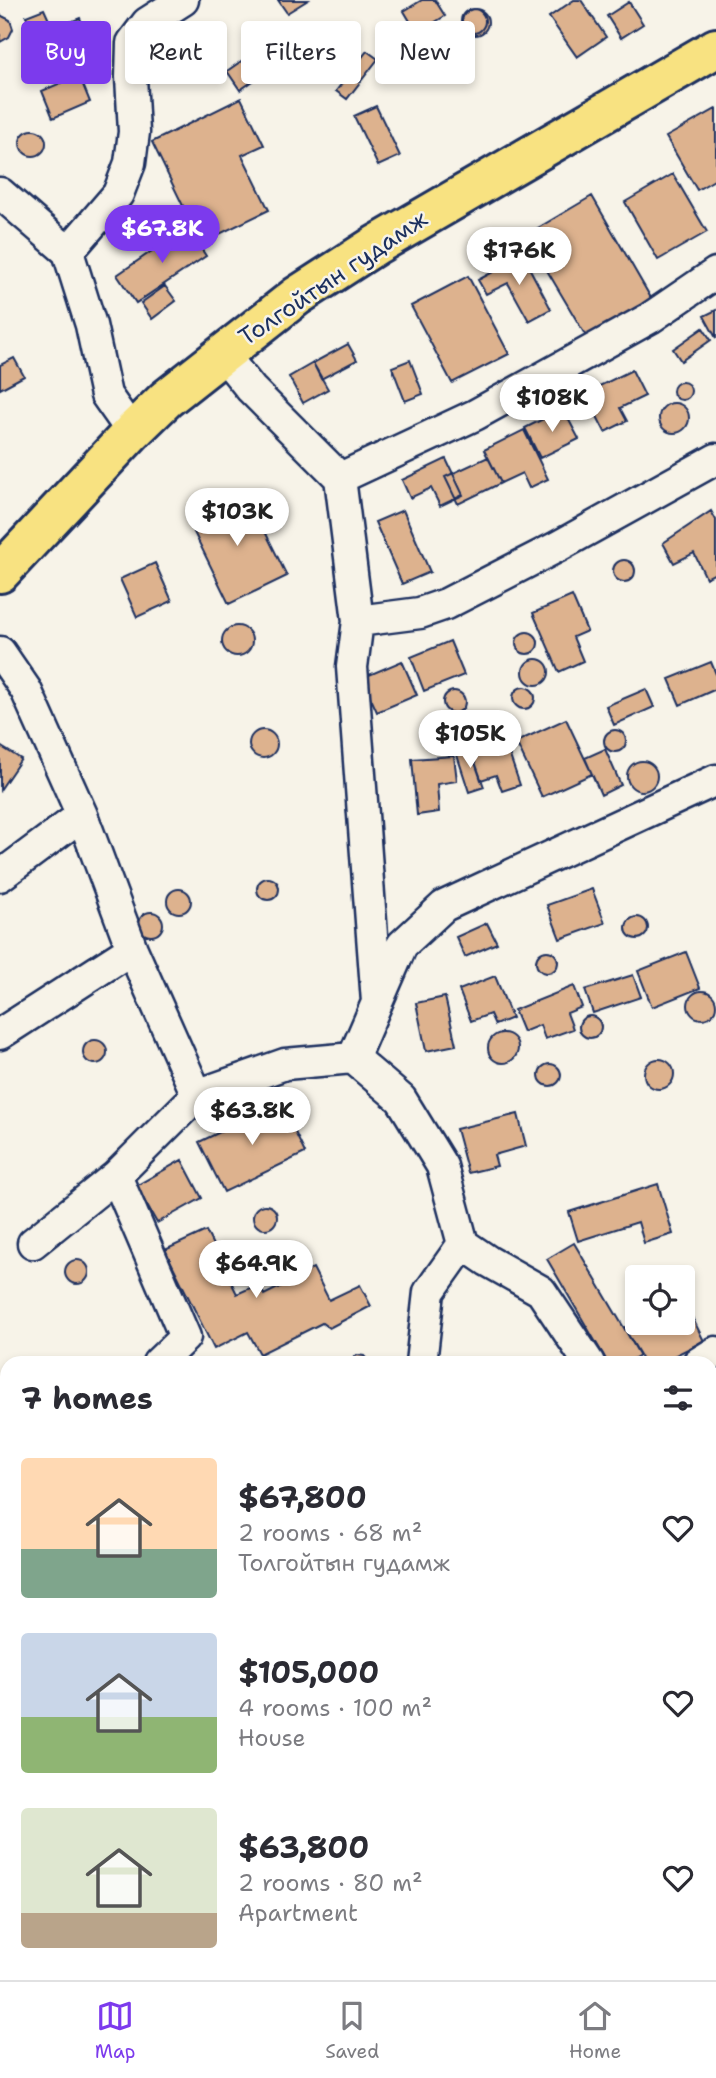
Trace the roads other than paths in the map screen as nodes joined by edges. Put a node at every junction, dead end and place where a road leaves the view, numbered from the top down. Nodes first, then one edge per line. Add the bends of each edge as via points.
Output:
1 (183, 0) edge
2 (716, 48) edge
3 (0, 193) edge
4 (68, 252) junction
5 (716, 273) edge
6 (222, 353) junction
7 (131, 432) junction
8 (716, 460) edge
9 (340, 478) junction
10 (0, 573) edge
11 (358, 621) junction
12 (0, 652) edge
13 (716, 780) edge
14 (82, 816) junction
15 (0, 876) edge
16 (132, 949) junction
17 (377, 1002) junction
18 (0, 1034) edge
19 (353, 1058) junction
20 (197, 1095) junction
21 (116, 1176) junction
22 (33, 1243) dead end
23 (463, 1244) junction
24 (165, 1356) edge
25 (422, 1356) edge
26 (584, 1356) edge

1 - 4 street via 147,23 132,43 130,163 118,194
2 - 6 main road, Толгойтын гудамж via 376,245 297,296
3 - 4 street
4 - 7 street via 106,395
5 - 9 street via 650,318 475,415
6 - 7 main road, Толгойтын гудамж
6 - 9 street via 251,389
7 - 10 main road, Толгойтын гудамж
8 - 11 street via 446,604 420,613
9 - 11 street
11 - 17 street via 352,667
12 - 14 street via 26,690
13 - 17 street via 444,906 402,945
14 - 15 street
14 - 16 street
16 - 18 street
16 - 20 street
17 - 19 street
19 - 20 street via 285,1064
19 - 23 street via 401,1099 442,1166
20 - 21 street
21 - 22 street
21 - 24 street via 185,1337
23 - 25 street via 429,1292
23 - 26 street via 541,1291

